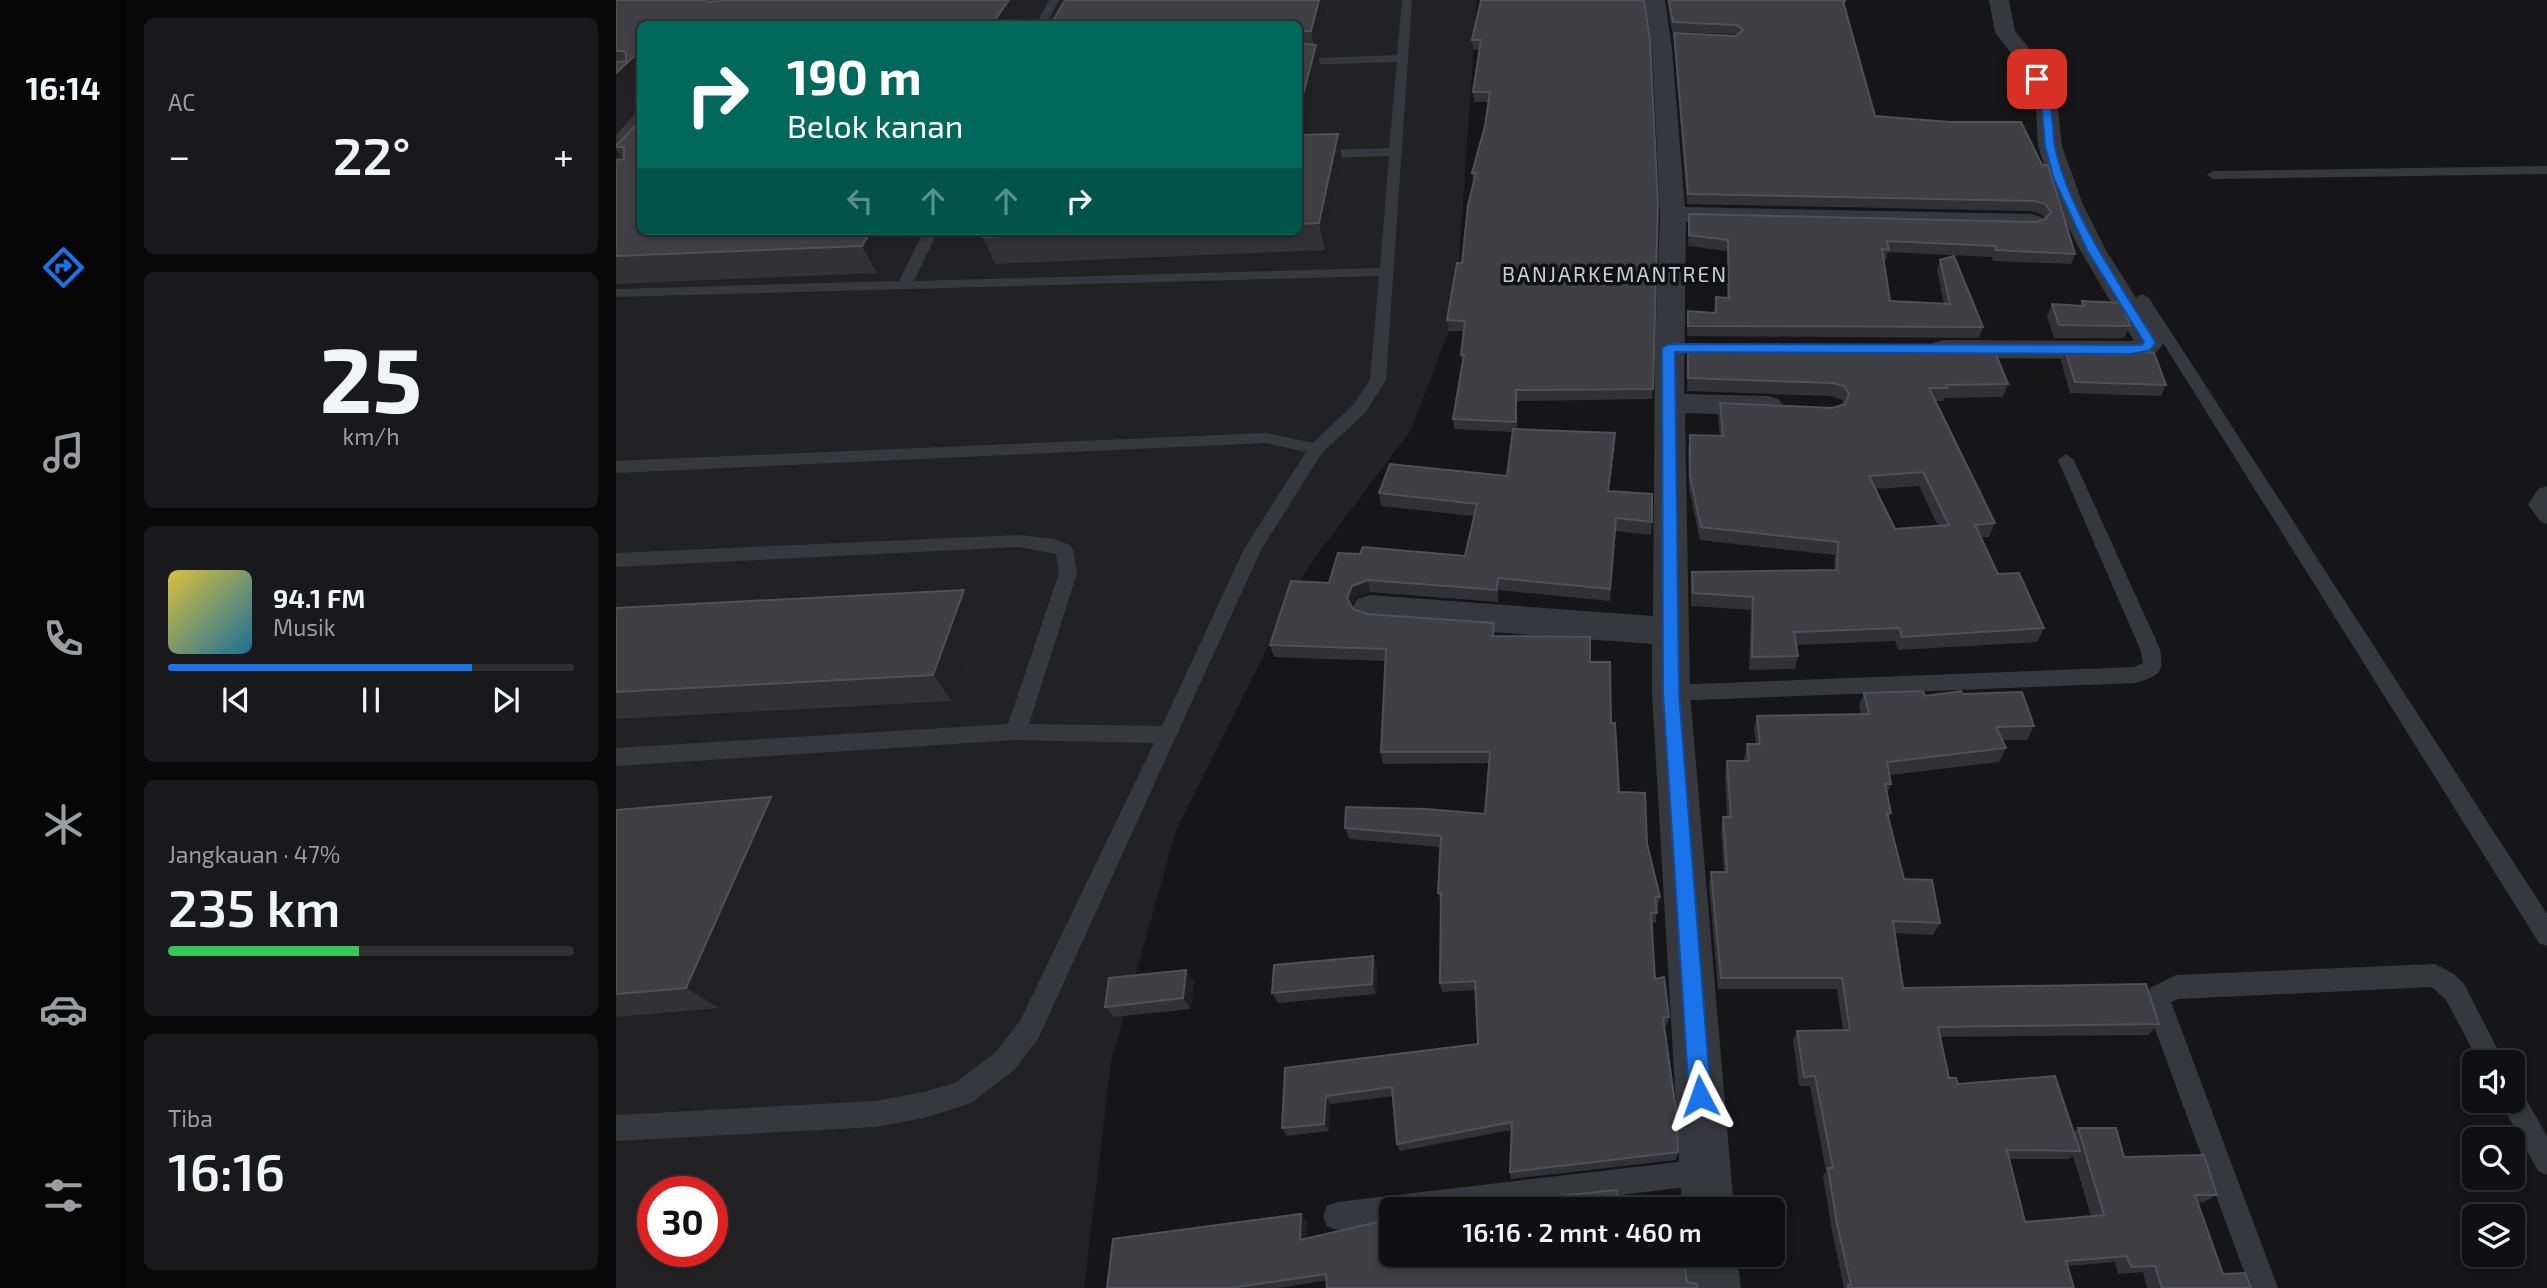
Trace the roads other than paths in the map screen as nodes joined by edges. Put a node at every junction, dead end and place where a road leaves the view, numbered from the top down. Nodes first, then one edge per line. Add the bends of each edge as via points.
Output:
1 (1054, 0) edge
2 (1407, 0) edge
3 (1655, 0) edge
4 (1999, 0) edge
5 (1043, 21) edge
6 (1403, 58) junction
7 (1302, 62) edge
8 (637, 119) edge
9 (616, 142) edge
10 (1396, 152) junction
11 (1302, 155) edge
12 (2547, 170) edge
13 (2213, 175) dead end
14 (1673, 214) junction
15 (2032, 222) edge
16 (929, 235) edge
17 (1386, 272) junction
18 (905, 284) junction
19 (616, 293) edge
20 (2142, 299) dead end
21 (1914, 349) edge
22 (1671, 403) junction
23 (1802, 408) edge
24 (1316, 449) junction
25 (2066, 460) dead end
26 (616, 467) edge
27 (2547, 492) edge
28 (2547, 518) edge
29 (616, 560) edge
30 (1370, 609) dead end
31 (1670, 631) junction
32 (1671, 693) junction
33 (1016, 732) junction
34 (1168, 735) junction
35 (616, 757) edge
36 (2547, 935) edge
37 (2486, 1050) edge
38 (2520, 1113) edge
39 (616, 1128) edge
40 (2547, 1162) edge
41 (1707, 1193) edge
42 (1499, 1197) edge
43 (1379, 1212) edge
44 (1337, 1216) dead end
45 (1712, 1267) edge
46 (1713, 1288) edge
47 (2264, 1288) edge

1 - 5 lane
2 - 6 lane
3 - 14 street via 1666,37
4 - 21 street via 2005,32 2027,59 2047,109 2050,146 2070,205 2150,343 2132,350
6 - 7 lane
6 - 10 lane
8 - 9 lane
10 - 11 lane
10 - 17 lane
12 - 13 lane
14 - 15 street
14 - 22 street via 1682,348
16 - 18 lane
17 - 18 lane
17 - 24 lane via 1378,380 1359,409
18 - 19 lane
20 - 36 lane
22 - 23 street
22 - 31 street
24 - 26 lane via 1266,438
24 - 34 lane via 1253,549
25 - 32 lane via 2150,649 2153,667 2136,675
27 - 28 lane via 2537,505
29 - 33 lane via 1020,541 1054,545 1064,550 1068,573
30 - 31 street
31 - 32 street
32 - 41 street
33 - 34 lane
33 - 35 lane
34 - 39 lane via 1029,1030 1005,1061 962,1094 874,1114
37 - 47 lane via 2455,992 2435,975 2176,987 2159,996 2159,1007
38 - 40 lane
41 - 42 lane via 1678,1175
43 - 44 lane
45 - 46 street

